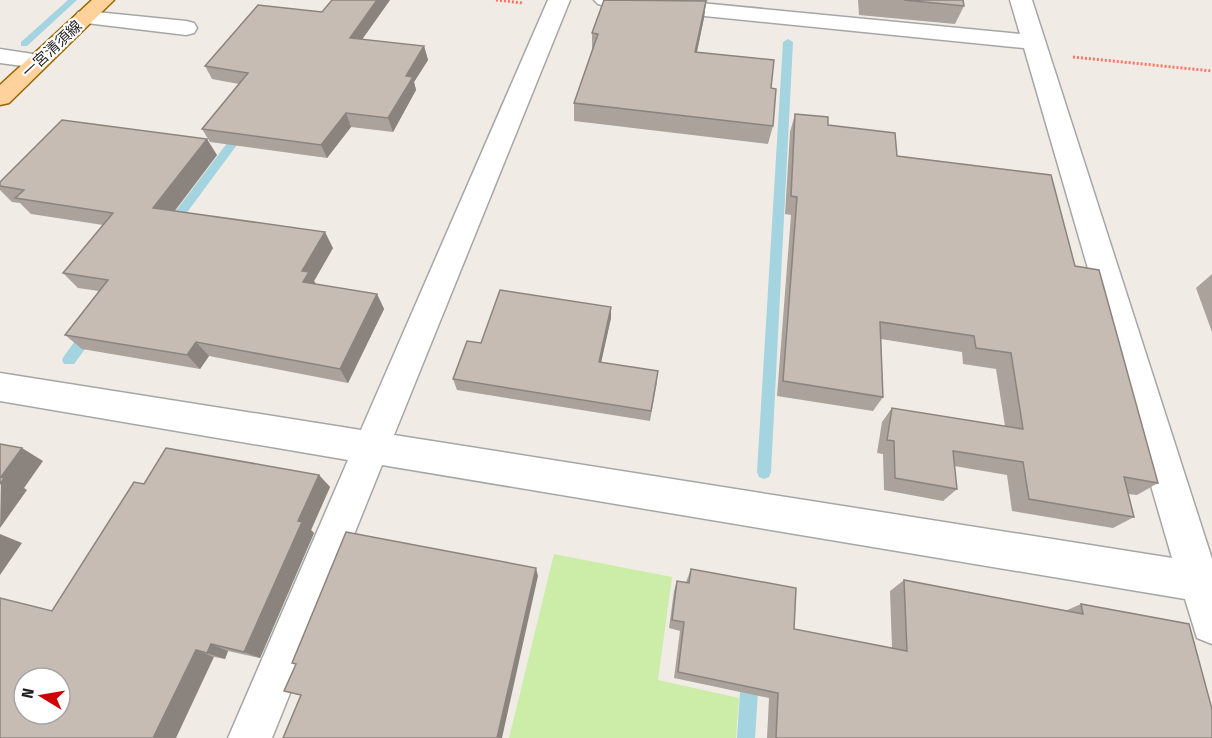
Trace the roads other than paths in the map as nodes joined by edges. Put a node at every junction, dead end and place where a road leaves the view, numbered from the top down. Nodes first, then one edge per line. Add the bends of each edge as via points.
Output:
1 (104, 0) edge
2 (559, 0) edge
3 (605, 0) edge
4 (1021, 0) edge
5 (86, 17) junction
6 (186, 28) dead end
7 (1036, 46) junction
8 (0, 56) edge
9 (38, 61) junction
10 (0, 98) edge
11 (0, 387) edge
12 (371, 446) junction
13 (1205, 583) edge
14 (1212, 624) edge
15 (250, 738) edge

1 - 5 main road, 一宮清須線
2 - 12 street
3 - 7 street
4 - 7 street
5 - 6 street
5 - 9 main road, 一宮清須線
7 - 13 street
8 - 9 street
9 - 10 main road, 一宮清須線
11 - 12 street
12 - 13 street
12 - 15 street
13 - 14 street

